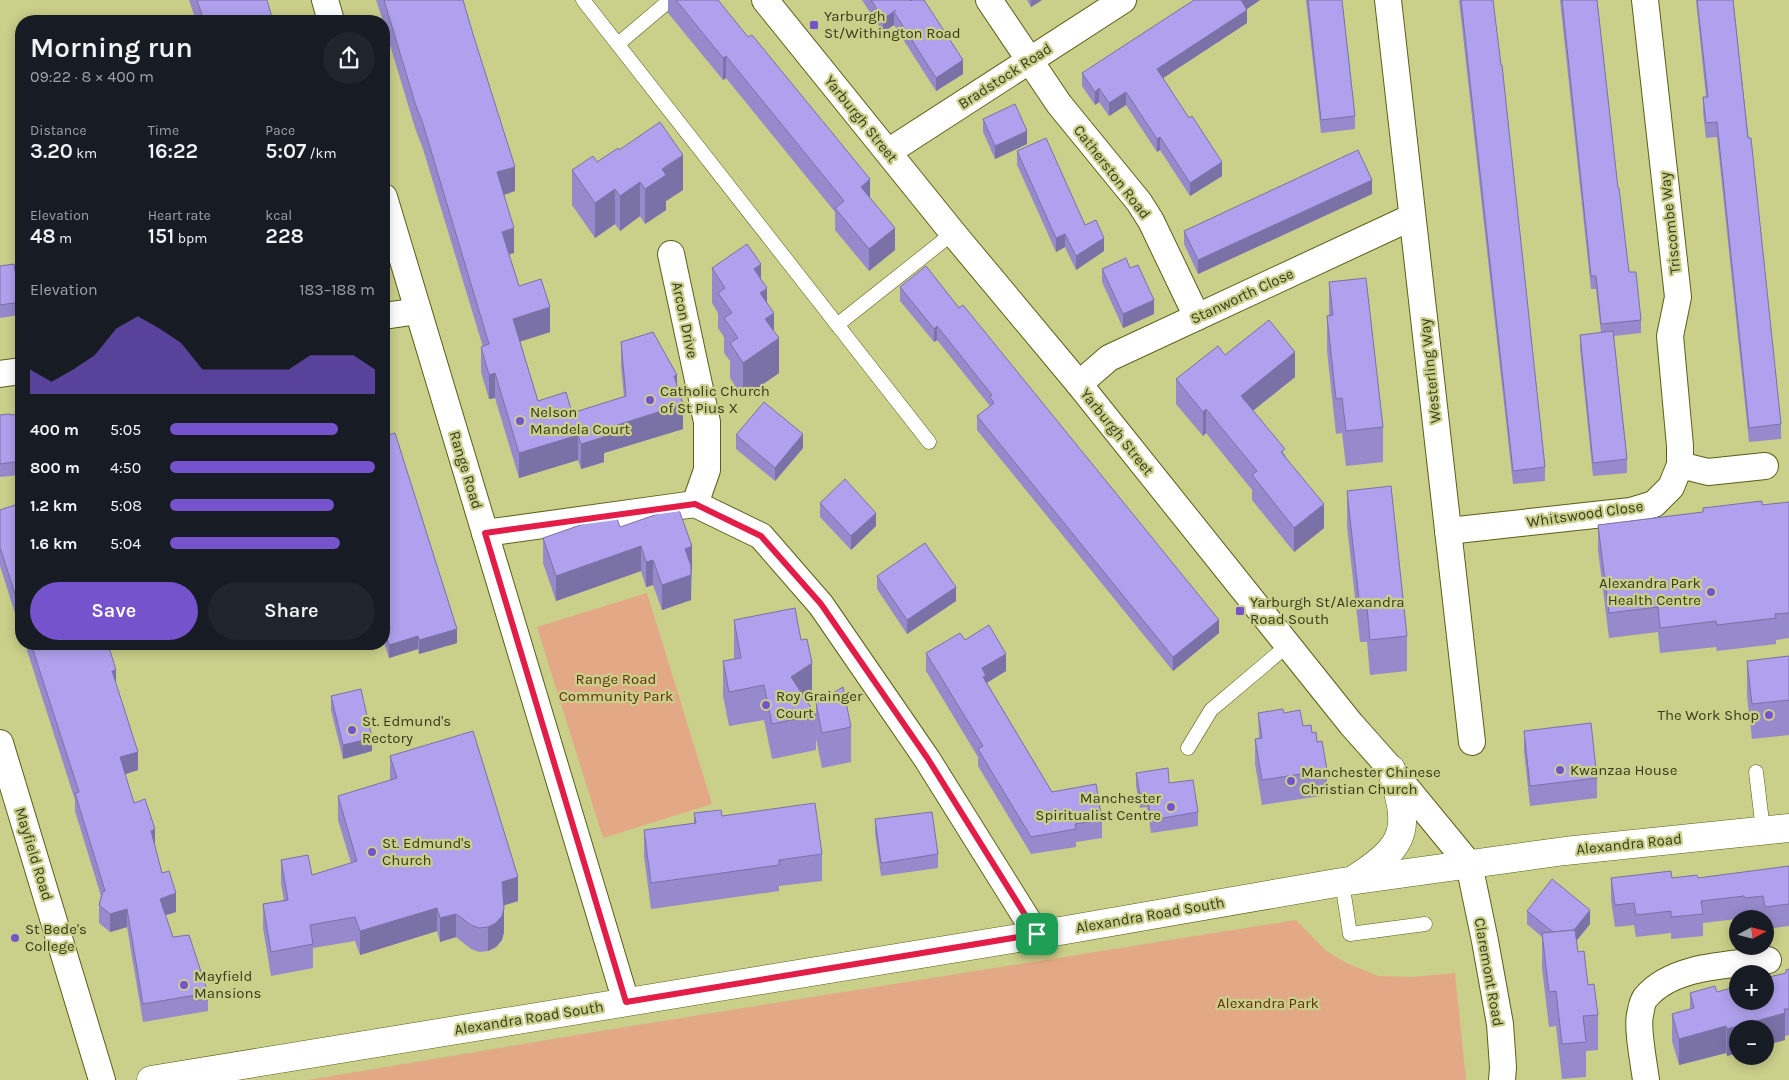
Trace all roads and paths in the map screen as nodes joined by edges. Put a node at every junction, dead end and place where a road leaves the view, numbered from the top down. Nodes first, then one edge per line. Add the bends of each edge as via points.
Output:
1 (325, 0) edge
2 (583, 0) edge
3 (670, 0) edge
4 (765, 0) edge
5 (989, 0) edge
6 (1123, 0) edge
7 (1388, 0) edge
8 (1645, 0) edge
9 (329, 15) edge
10 (618, 44) junction
11 (1029, 61) junction
12 (888, 152) junction
13 (390, 217) edge
14 (1412, 217) junction
15 (954, 233) junction
16 (671, 254) dead end
17 (418, 311) junction
18 (390, 315) edge
19 (1197, 317) junction
20 (837, 325) junction
21 (15, 372) edge
22 (0, 374) edge
23 (1079, 384) junction
24 (929, 442) dead end
25 (1680, 456) junction
26 (1765, 466) dead end
27 (695, 504) junction
28 (1448, 531) junction
29 (485, 533) junction
30 (1288, 645) junction
31 (1472, 742) dead end
32 (0, 743) edge
33 (1188, 748) dead end
34 (1391, 769) junction
35 (1756, 772) dead end
36 (1776, 829) edge
37 (1469, 864) junction
38 (1347, 881) junction
39 (1425, 924) dead end
40 (1037, 934) junction
41 (1768, 960) dead end
42 (626, 1002) junction
43 (102, 1080) edge
44 (151, 1080) edge
45 (1502, 1080) edge
46 (1646, 1080) edge

1 - 9 street
2 - 10 lane
3 - 10 lane
4 - 12 street, Yarburgh Street
5 - 11 street, Catherston Road
6 - 11 street, Bradstock Road
7 - 14 street, Westerling Way
8 - 25 street, Triscombe Way via 1678,297 1670,336
10 - 20 lane
11 - 12 street, Bradstock Road
11 - 19 street, Catherston Road via 1059,104 1139,202
12 - 15 street, Yarburgh Street
13 - 17 street, Range Road
14 - 19 street, Stanworth Close
14 - 28 street, Westerling Way
15 - 20 lane
15 - 23 street, Yarburgh Street
16 - 27 street, Arcon Drive via 707,422 707,470
17 - 18 street
17 - 29 street, Range Road
19 - 23 street, Stanworth Close via 1109,358
20 - 24 lane
21 - 22 street
23 - 30 street, Yarburgh Street
25 - 26 street via 1708,472
25 - 28 street, Whitswood Close via 1671,488 1654,504 1631,511
27 - 29 street
27 - 40 street via 761,536 821,604 928,759
28 - 31 street, Westerling Way
29 - 42 street, Range Road
30 - 33 lane via 1211,710
30 - 34 street, Yarburgh Street
32 - 43 street, Mayfield Road
34 - 37 street, Yarburgh Street
34 - 38 street via 1404,818 1400,838 1376,866
35 - 36 lane
36 - 37 street, Alexandra Road
37 - 38 street, Alexandra Road South
37 - 45 street, Claremont Road via 1500,1024
38 - 39 lane via 1350,934
38 - 40 street, Alexandra Road South
40 - 42 street, Alexandra Road South
41 - 46 street via 1699,969 1674,977 1655,988 1644,999 1639,1017
42 - 44 street, Alexandra Road South

